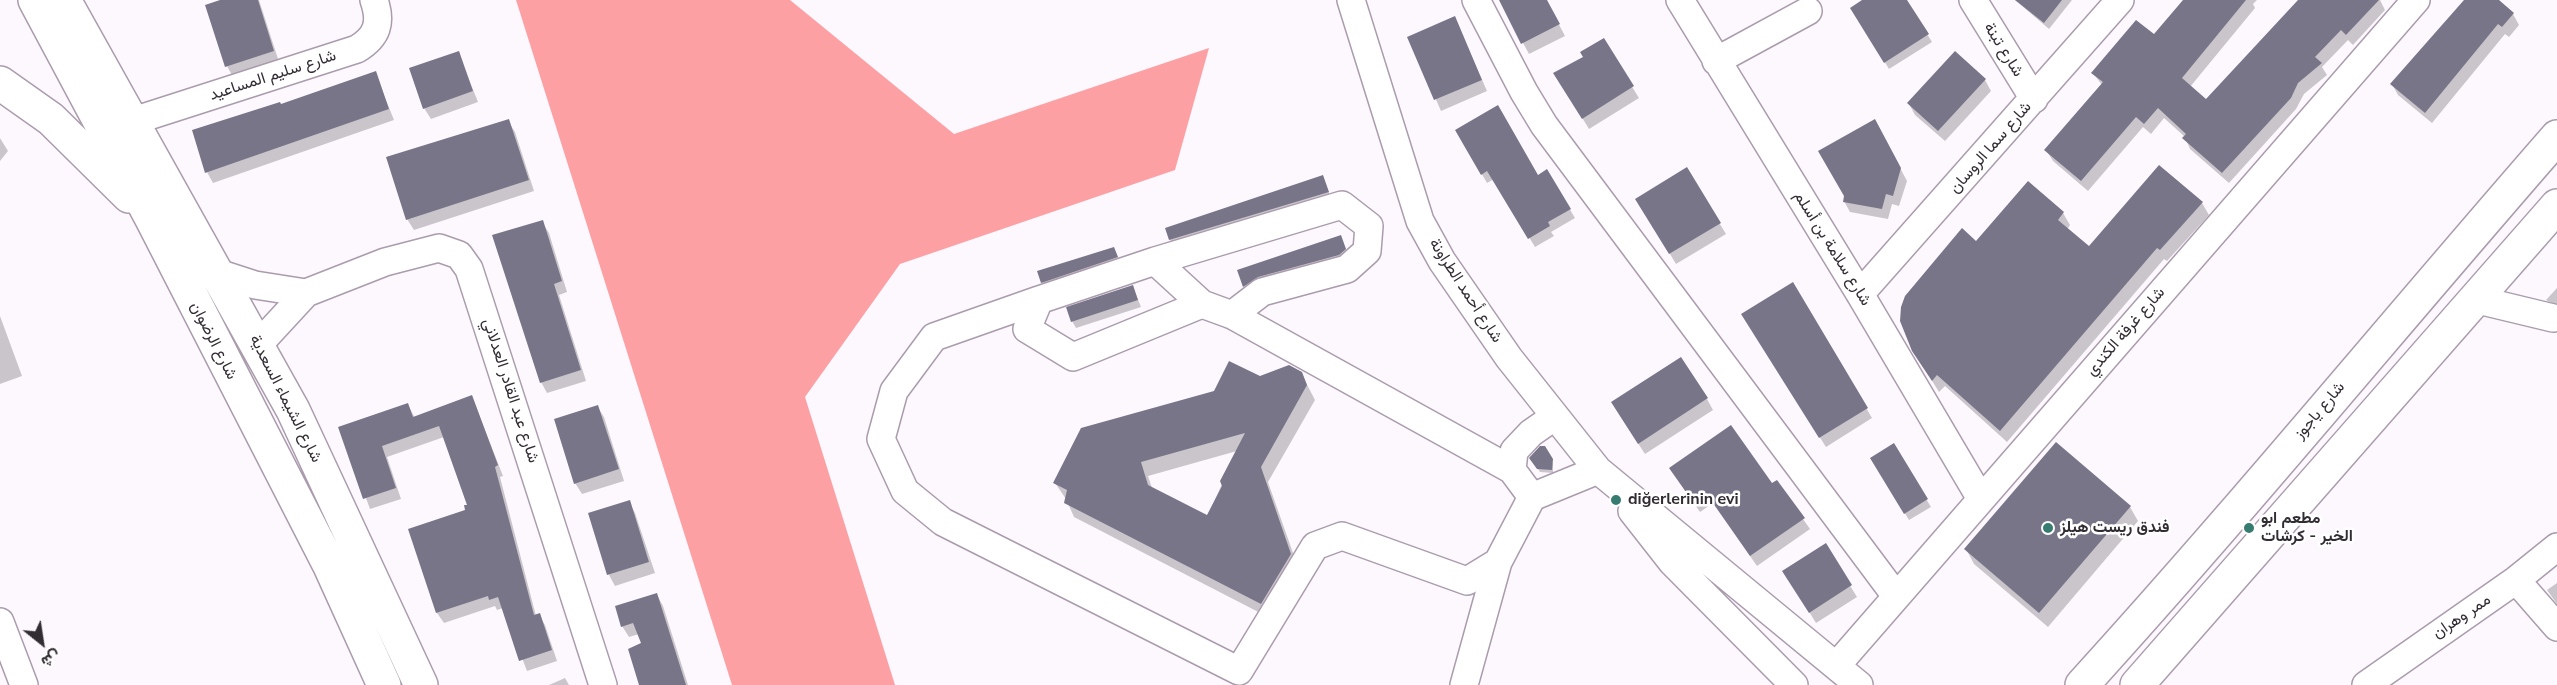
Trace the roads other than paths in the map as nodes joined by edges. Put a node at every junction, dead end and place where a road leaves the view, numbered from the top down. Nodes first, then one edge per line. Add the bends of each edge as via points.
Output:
1 (35, 0) edge
2 (64, 0) edge
3 (374, 0) edge
4 (1351, 0) edge
5 (1476, 0) edge
6 (1680, 0) edge
7 (1972, 0) edge
8 (2120, 0) edge
9 (2416, 0) edge
10 (1808, 11) dead end
11 (1716, 61) junction
12 (0, 83) edge
13 (2034, 99) junction
14 (133, 121) junction
15 (2557, 136) edge
16 (152, 219) junction
17 (2554, 221) edge
18 (1155, 261) junction
19 (218, 273) junction
20 (306, 293) junction
21 (1860, 294) junction
22 (2474, 298) junction
23 (1039, 300) junction
24 (1202, 304) junction
25 (1232, 315) junction
26 (2553, 318) dead end
27 (258, 345) junction
28 (1554, 417) junction
29 (1513, 461) junction
30 (1605, 476) junction
31 (1532, 497) junction
32 (1981, 499) junction
33 (2557, 547) edge
34 (360, 552) junction
35 (1498, 562) junction
36 (330, 566) junction
37 (2516, 580) junction
38 (1896, 596) junction
39 (0, 621) edge
40 (2557, 627) edge
41 (397, 630) junction
42 (365, 646) junction
43 (1837, 665) junction
44 (24, 685) edge
45 (384, 685) edge
46 (421, 685) edge
47 (603, 685) edge
48 (1464, 685) edge
49 (1794, 685) edge
50 (1859, 685) edge
51 (2082, 685) edge
52 (2137, 685) edge
53 (2366, 685) edge

1 - 16 main road, شارع الرضوان
2 - 14 main road
3 - 14 street, شارع سليم المساعيد via 378,26 368,43 357,49
4 - 28 street, شارع أحمد الطراونة via 1420,221 1448,270
5 - 38 street via 1544,125
6 - 11 street, شارع سلامة بن أسلم
7 - 13 street, شارع تبنة
8 - 13 street, شارع سما الروسان
9 - 32 street, شارع غرفة الكندي
10 - 11 street
11 - 21 street, شارع سلامة بن أسلم
12 - 16 main road via 51,119
13 - 21 street, شارع سما الروسان
14 - 19 main road, شارع الشيماء السعدية
15 - 51 main road, شارع ياجوز via 2234,515
16 - 36 main road, شارع الرضوان
17 - 22 main road
18 - 23 street
18 - 24 street
18 - 25 street via 1342,205 1369,226 1367,251 1347,269 1262,292
19 - 20 street via 255,285
19 - 27 main road, شارع الشيماء السعدية
20 - 27 street, شارع عبد القادر العدلاني
20 - 47 street, شارع عبد القادر العدلاني via 385,262 439,248 459,255 465,262 537,472
21 - 32 street, شارع سلامة بن أسلم
22 - 26 street
22 - 52 main road
23 - 24 street via 1027,329 1073,357
23 - 35 street via 934,337 894,391 881,439 904,491 943,522 1239,671 1315,546 1342,536 1467,581
24 - 25 street
25 - 29 street via 1383,398
27 - 34 main road, شارع الشيماء السعدية
28 - 29 street via 1531,433
28 - 30 street, شارع أحمد الطراونة
29 - 31 street
30 - 31 street
30 - 43 street, شارع أحمد الطراونة
30 - 49 street, شارع أحمد الطراونة via 1672,562
31 - 35 street
32 - 38 street, شارع غرفة الكندي
33 - 37 street, ممر وهران
34 - 36 main road
34 - 41 main road, شارع الشيماء السعدية
35 - 48 street
36 - 42 main road, شارع الرضوان
37 - 40 street
37 - 53 street, ممر وهران
38 - 43 street, شارع غرفة الكندي
39 - 44 street
41 - 42 main road
41 - 46 main road, شارع الشيماء السعدية
42 - 45 main road, شارع الرضوان
43 - 50 street, شارع أحمد الطراونة

